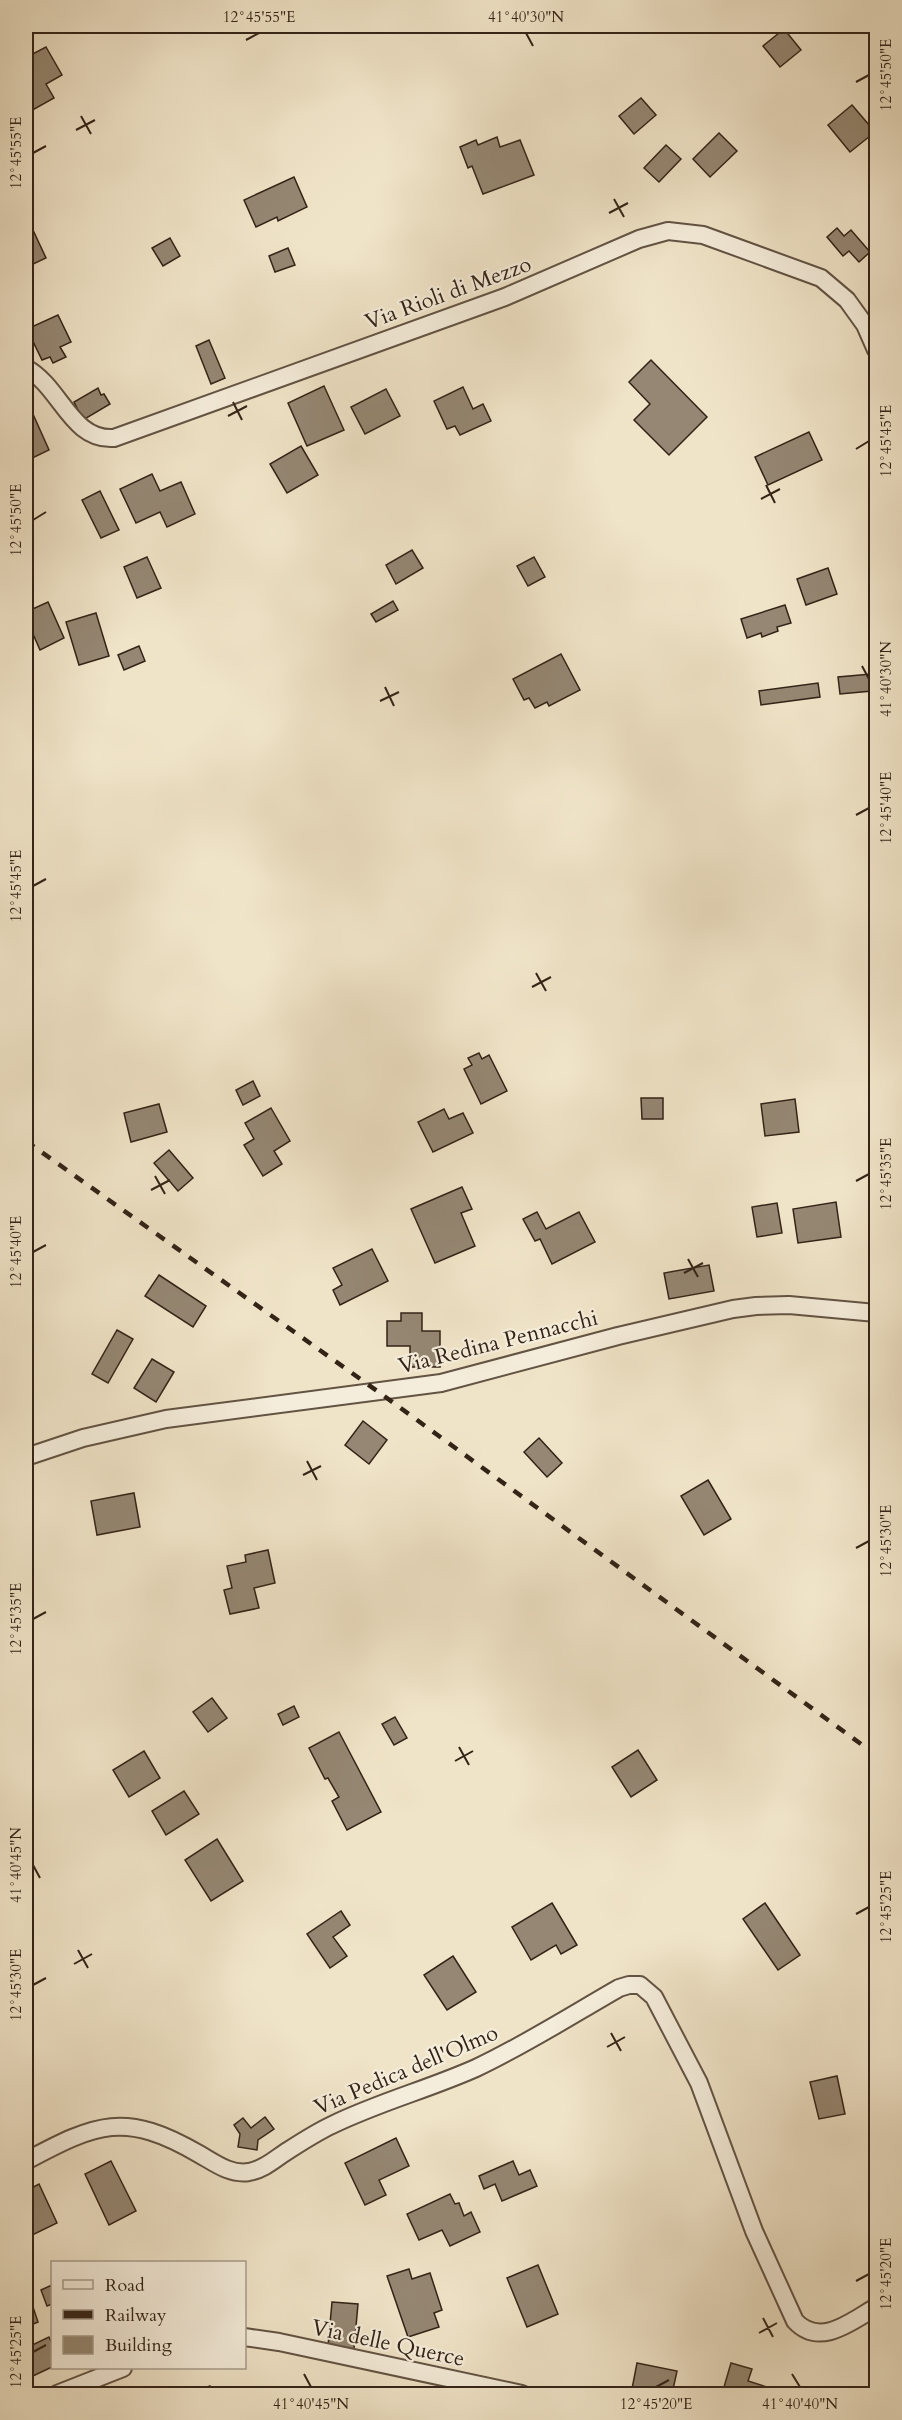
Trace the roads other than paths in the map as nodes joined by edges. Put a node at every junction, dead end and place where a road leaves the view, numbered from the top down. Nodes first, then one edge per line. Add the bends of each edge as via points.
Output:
1 (876, 350) edge
2 (26, 368) edge
3 (876, 1312) edge
4 (26, 1456) edge
5 (26, 2161) edge
6 (876, 2307) edge
7 (246, 2337) edge
8 (118, 2369) edge
9 (57, 2394) edge
10 (522, 2394) edge

1 - 2 street, Via Rioli di Mezzo via 865,325 847,300 821,278 703,235 668,231 639,239 497,300 114,438 96,437 84,430 48,386
3 - 4 street, Via Redina Pennacchi via 789,1305 733,1309 441,1383 159,1420
5 - 6 street, Via Pedica dell'Olmo via 76,2134 123,2126 175,2141 227,2169 253,2171 333,2124 477,2067 620,1988 640,1985 654,1997 699,2083 754,2231 795,2321 812,2332 829,2332
7 - 10 street, Via delle Querce
8 - 9 street

